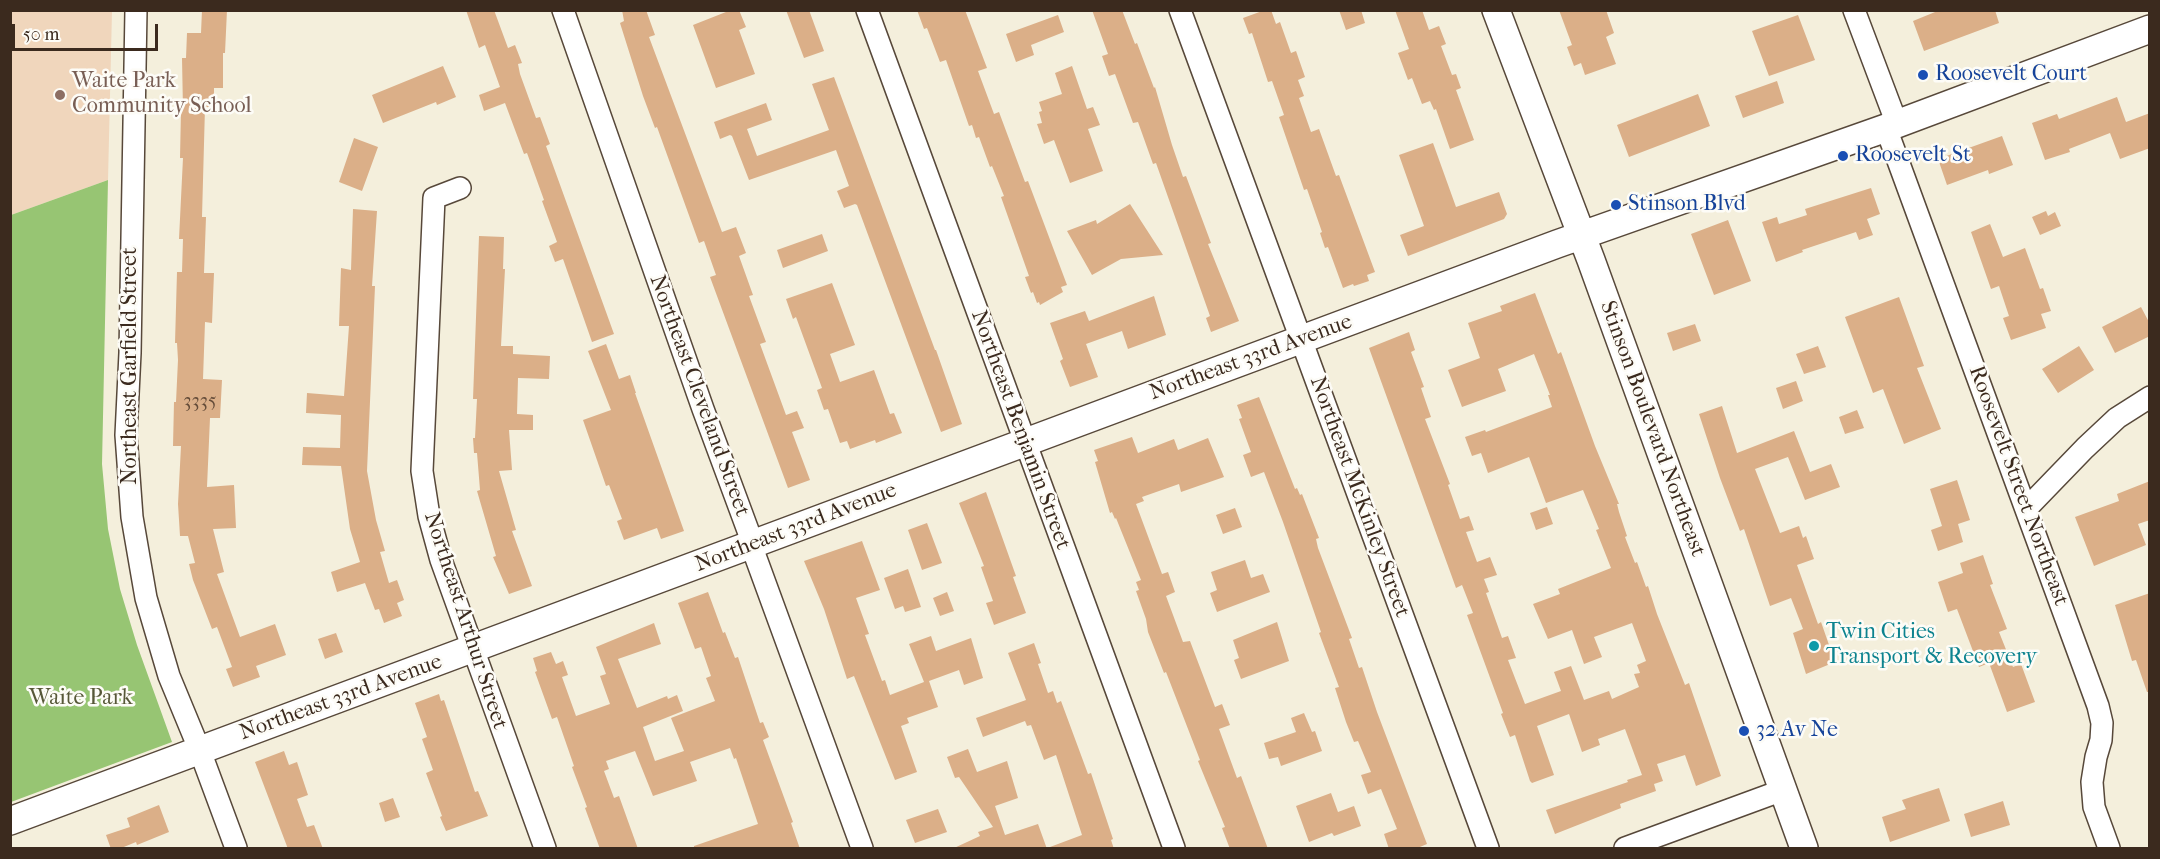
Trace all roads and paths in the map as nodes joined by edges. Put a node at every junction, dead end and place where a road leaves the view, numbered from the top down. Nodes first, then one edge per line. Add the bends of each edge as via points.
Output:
1 (136, 10) edge
2 (563, 10) edge
3 (867, 10) edge
4 (1180, 10) edge
5 (1496, 10) edge
6 (1854, 10) edge
7 (2150, 29) edge
8 (1892, 126) junction
9 (460, 188) dead end
10 (1582, 235) junction
11 (1301, 340) junction
12 (2150, 397) edge
13 (1025, 443) junction
14 (2026, 509) junction
15 (753, 544) junction
16 (472, 650) junction
17 (200, 751) junction
18 (1783, 790) junction
19 (10, 821) edge
20 (236, 849) edge
21 (545, 849) edge
22 (862, 849) edge
23 (1174, 849) edge
24 (1488, 849) edge
25 (1625, 849) edge
26 (1804, 849) edge
27 (2109, 849) edge

1 - 17 street, Northeast Garfield Street via 126,435 132,517 146,598 169,676
2 - 15 street, Northeast Cleveland Street
3 - 13 street, Northeast Benjamin Street
4 - 11 street, Northeast McKinley Street
5 - 10 street, Stinson Boulevard Northeast
6 - 8 street, Roosevelt Street Northeast
7 - 8 street, Northeast 33rd Avenue
8 - 10 street, Northeast 33rd Avenue
8 - 14 street, Roosevelt Street Northeast
9 - 16 street, Northeast Arthur Street via 434,198 422,471 435,538
10 - 11 street, Northeast 33rd Avenue
10 - 18 street, Stinson Boulevard Northeast
11 - 13 street, Northeast 33rd Avenue
11 - 24 street, Northeast McKinley Street
12 - 14 street via 2117,418
13 - 15 street, Northeast 33rd Avenue
13 - 23 street, Northeast Benjamin Street
14 - 27 street, Roosevelt Street Northeast via 2102,723 2092,782 2094,807
15 - 16 street, Northeast 33rd Avenue
15 - 22 street, Northeast Cleveland Street
16 - 17 street, Northeast 33rd Avenue
16 - 21 street, Northeast Arthur Street
17 - 19 street, Northeast 33rd Avenue
17 - 20 street, Northeast Garfield Street
18 - 25 street
18 - 26 street, Stinson Boulevard Northeast

